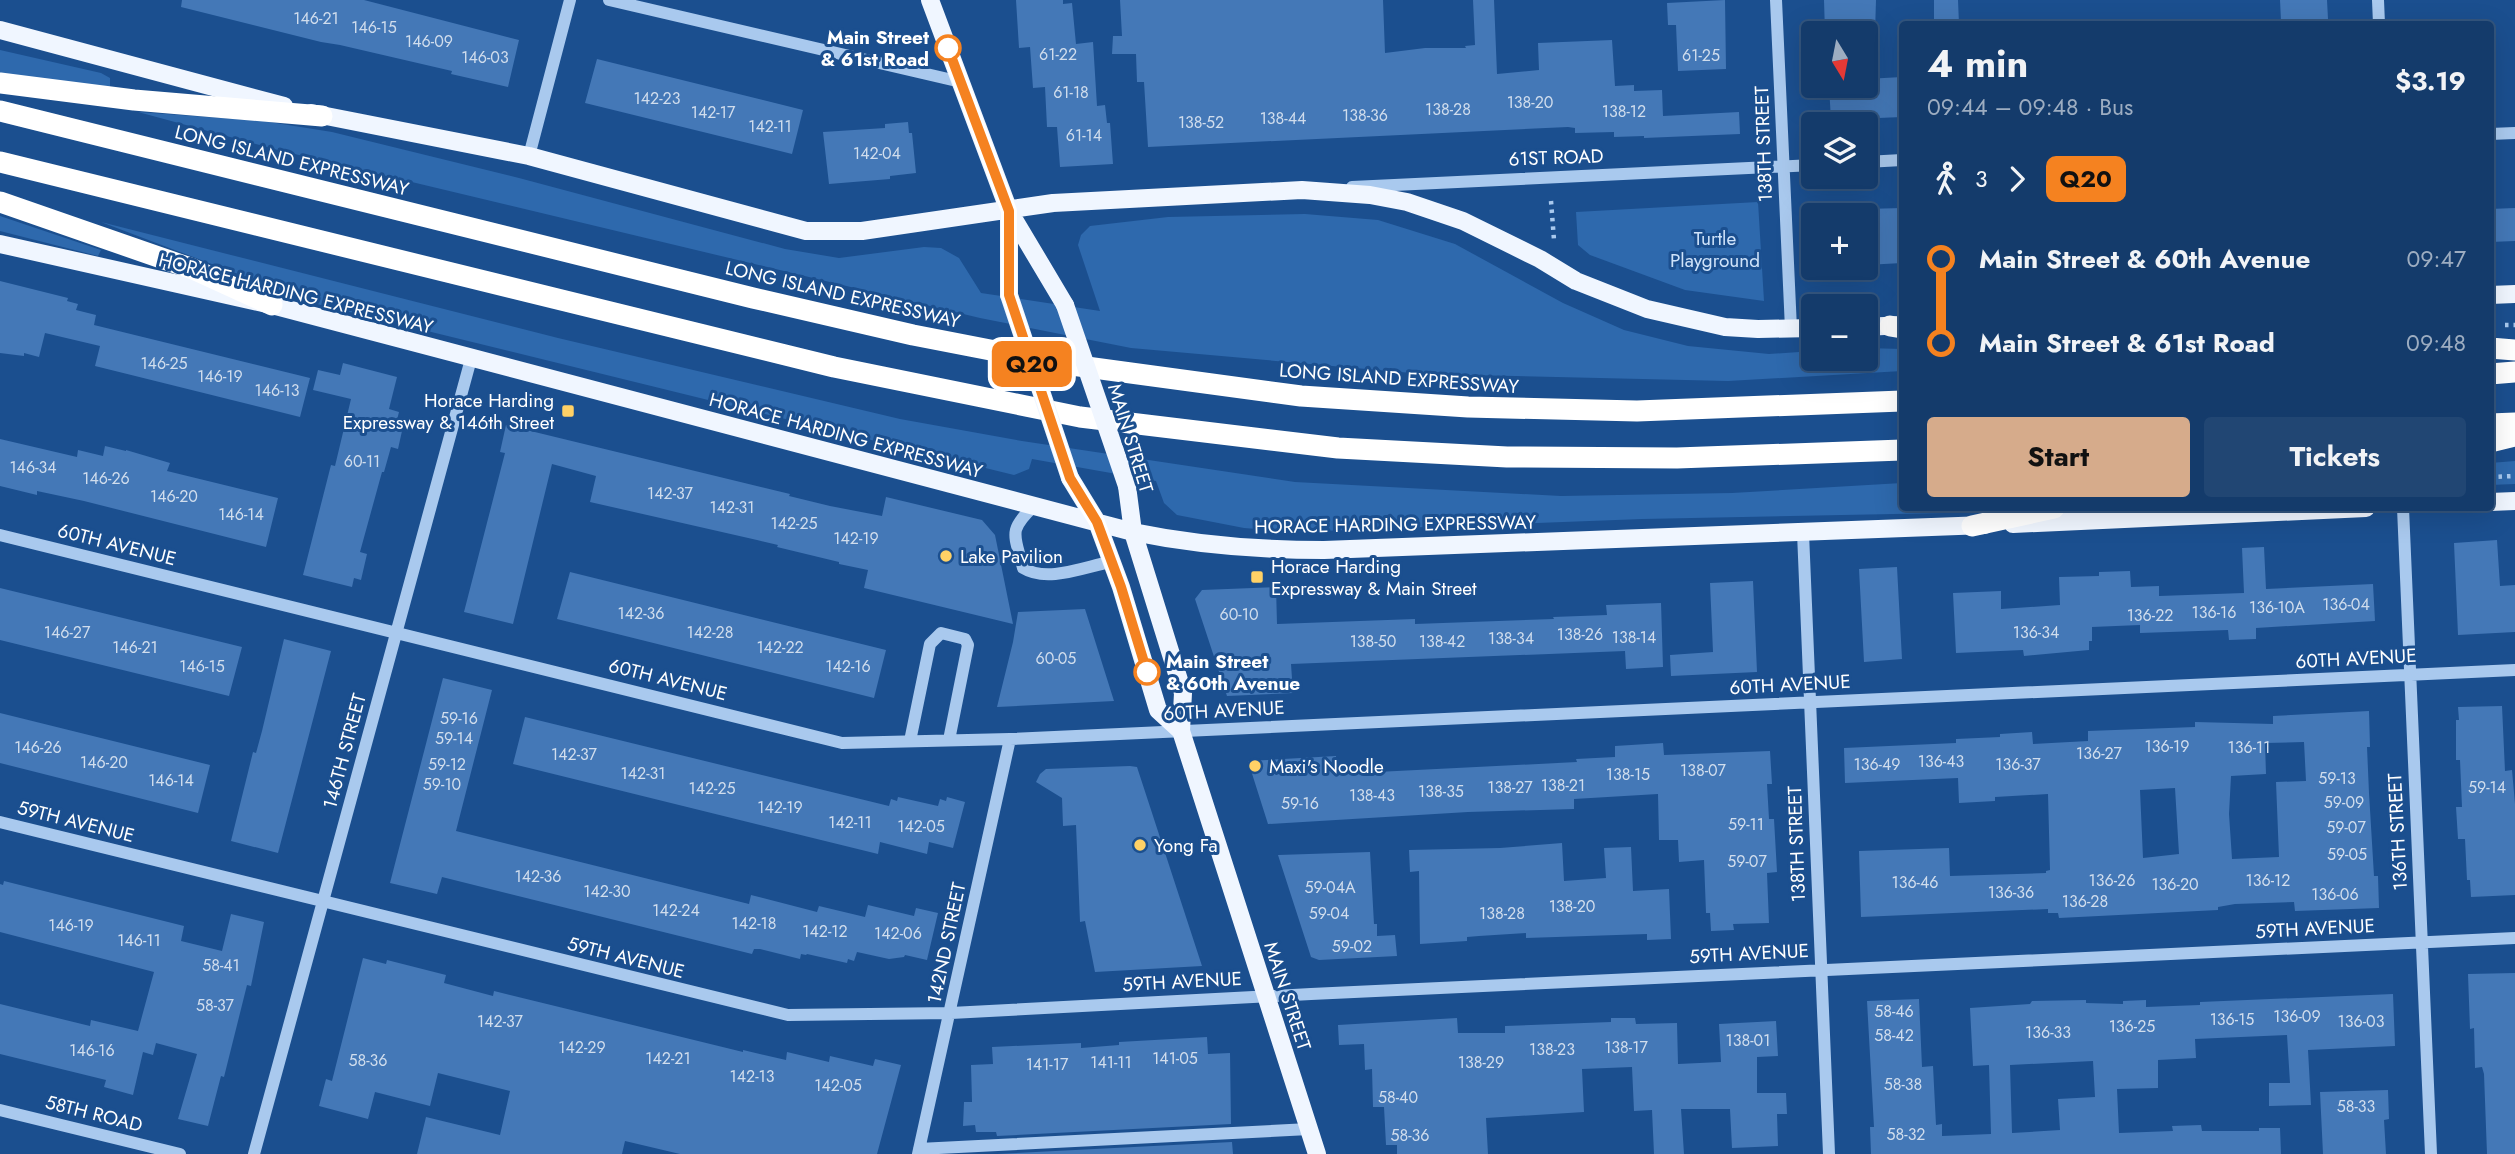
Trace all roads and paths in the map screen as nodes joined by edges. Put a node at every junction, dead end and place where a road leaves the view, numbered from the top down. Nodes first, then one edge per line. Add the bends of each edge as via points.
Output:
1 (570, 0) edge
2 (609, 0) edge
3 (930, 0) edge
4 (1776, 0) edge
5 (2378, 0) edge
6 (2379, 21) edge
7 (0, 30) edge
8 (961, 82) junction
9 (0, 83) edge
10 (0, 111) edge
11 (322, 116) junction
12 (2515, 133) edge
13 (2494, 134) edge
14 (529, 156) junction
15 (1899, 160) edge
16 (1878, 161) edge
17 (0, 162) edge
18 (1801, 165) edge
19 (1783, 166) junction
20 (1302, 190) junction
21 (1551, 201) dead end
22 (0, 202) edge
23 (1009, 211) junction
24 (1554, 240) dead end
25 (0, 244) edge
26 (2515, 294) edge
27 (2494, 295) edge
28 (272, 305) junction
29 (1898, 326) edge
30 (1878, 327) edge
31 (1791, 329) junction
32 (1801, 329) edge
33 (2494, 348) edge
34 (2515, 350) edge
35 (471, 359) junction
36 (2515, 372) edge
37 (2494, 374) edge
38 (1899, 401) edge
39 (2515, 423) edge
40 (2494, 424) edge
41 (2515, 436) edge
42 (2494, 441) edge
43 (1899, 450) edge
44 (2515, 476) edge
45 (2494, 477) edge
46 (2515, 501) edge
47 (2494, 502) edge
48 (1034, 506) junction
49 (2040, 511) edge
50 (2300, 511) edge
51 (2403, 511) edge
52 (1097, 522) junction
53 (1972, 526) junction
54 (1133, 533) junction
55 (1803, 533) junction
56 (0, 535) edge
57 (1111, 562) junction
58 (397, 632) junction
59 (2515, 670) edge
60 (2409, 675) junction
61 (1809, 703) junction
62 (1181, 731) junction
63 (1010, 739) junction
64 (949, 740) junction
65 (910, 741) junction
66 (0, 822) edge
67 (323, 902) junction
68 (2515, 938) edge
69 (2421, 942) junction
70 (1821, 969) junction
71 (1266, 996) junction
72 (951, 1013) junction
73 (0, 1110) edge
74 (1308, 1129) junction
75 (918, 1152) edge
76 (180, 1154) edge
77 (254, 1154) edge
78 (1317, 1154) edge
79 (1829, 1154) edge
80 (2431, 1154) edge

1 - 14 street
2 - 8 street
3 - 8 main road, MAIN STREET
4 - 19 street, 138TH STREET
5 - 6 street
7 - 11 main road
8 - 23 main road, MAIN STREET
9 - 11 highway
10 - 38 highway, LONG ISLAND EXPRESSWAY via 847,320 1093,368 1301,396 1468,407 1637,411
11 - 14 main road
12 - 13 street
14 - 23 main road via 806,231 862,231
15 - 16 street
17 - 43 highway via 834,367 1080,417 1338,448 1507,457 1677,458
18 - 19 street, 61ST ROAD
19 - 20 street, 61ST ROAD
19 - 31 street, 138TH STREET
20 - 23 main road via 1053,203
20 - 31 main road via 1370,195 1426,208 1500,238 1576,281 1647,309 1725,327
21 - 24 path
22 - 28 highway via 193,270
23 - 52 main road, MAIN STREET, bridge via 1009,295 1070,478
23 - 54 main road, MAIN STREET, bridge via 1065,305 1127,486
25 - 28 main road, HORACE HARDING EXPRESSWAY
26 - 27 main road
28 - 35 main road, HORACE HARDING EXPRESSWAY
29 - 30 main road
31 - 32 main road
33 - 34 highway
35 - 48 main road, HORACE HARDING EXPRESSWAY
35 - 58 street, 146TH STREET
36 - 37 highway
39 - 40 highway
41 - 42 highway
44 - 45 path
46 - 47 main road
48 - 52 main road, HORACE HARDING EXPRESSWAY
48 - 57 street via 1014,531 1023,568 1045,575
49 - 53 highway
50 - 53 main road, HORACE HARDING EXPRESSWAY
51 - 60 street, 136TH STREET
52 - 54 main road, HORACE HARDING EXPRESSWAY
52 - 57 main road, MAIN STREET
53 - 55 main road, HORACE HARDING EXPRESSWAY
54 - 55 main road, HORACE HARDING EXPRESSWAY via 1289,550
54 - 62 main road, MAIN STREET via 1183,693
55 - 61 street, 138TH STREET
56 - 58 street, 60TH AVENUE
57 - 62 main road, MAIN STREET via 1158,710
58 - 65 street, 60TH AVENUE via 842,743
58 - 67 street, 146TH STREET
59 - 60 street, 60TH AVENUE
60 - 61 street, 60TH AVENUE
60 - 69 street, 136TH STREET
61 - 62 street, 60TH AVENUE
61 - 70 street, 138TH STREET
62 - 63 street, 60TH AVENUE
62 - 71 main road, MAIN STREET
63 - 64 street, 60TH AVENUE
63 - 72 street, 142ND STREET
64 - 65 street, 60TH AVENUE
64 - 65 street via 968,645 965,639 941,633 930,644
66 - 67 street, 59TH AVENUE
67 - 72 street, 59TH AVENUE via 788,1016
67 - 77 street, 146TH STREET
68 - 69 street, 59TH AVENUE
69 - 70 street, 59TH AVENUE
69 - 80 street, 136TH STREET
70 - 71 street, 59TH AVENUE
70 - 79 street, 138TH STREET
71 - 72 street, 59TH AVENUE
71 - 74 main road, MAIN STREET
72 - 75 street, 142ND STREET
73 - 76 street, 58TH ROAD
74 - 75 street
74 - 78 main road, MAIN STREET

